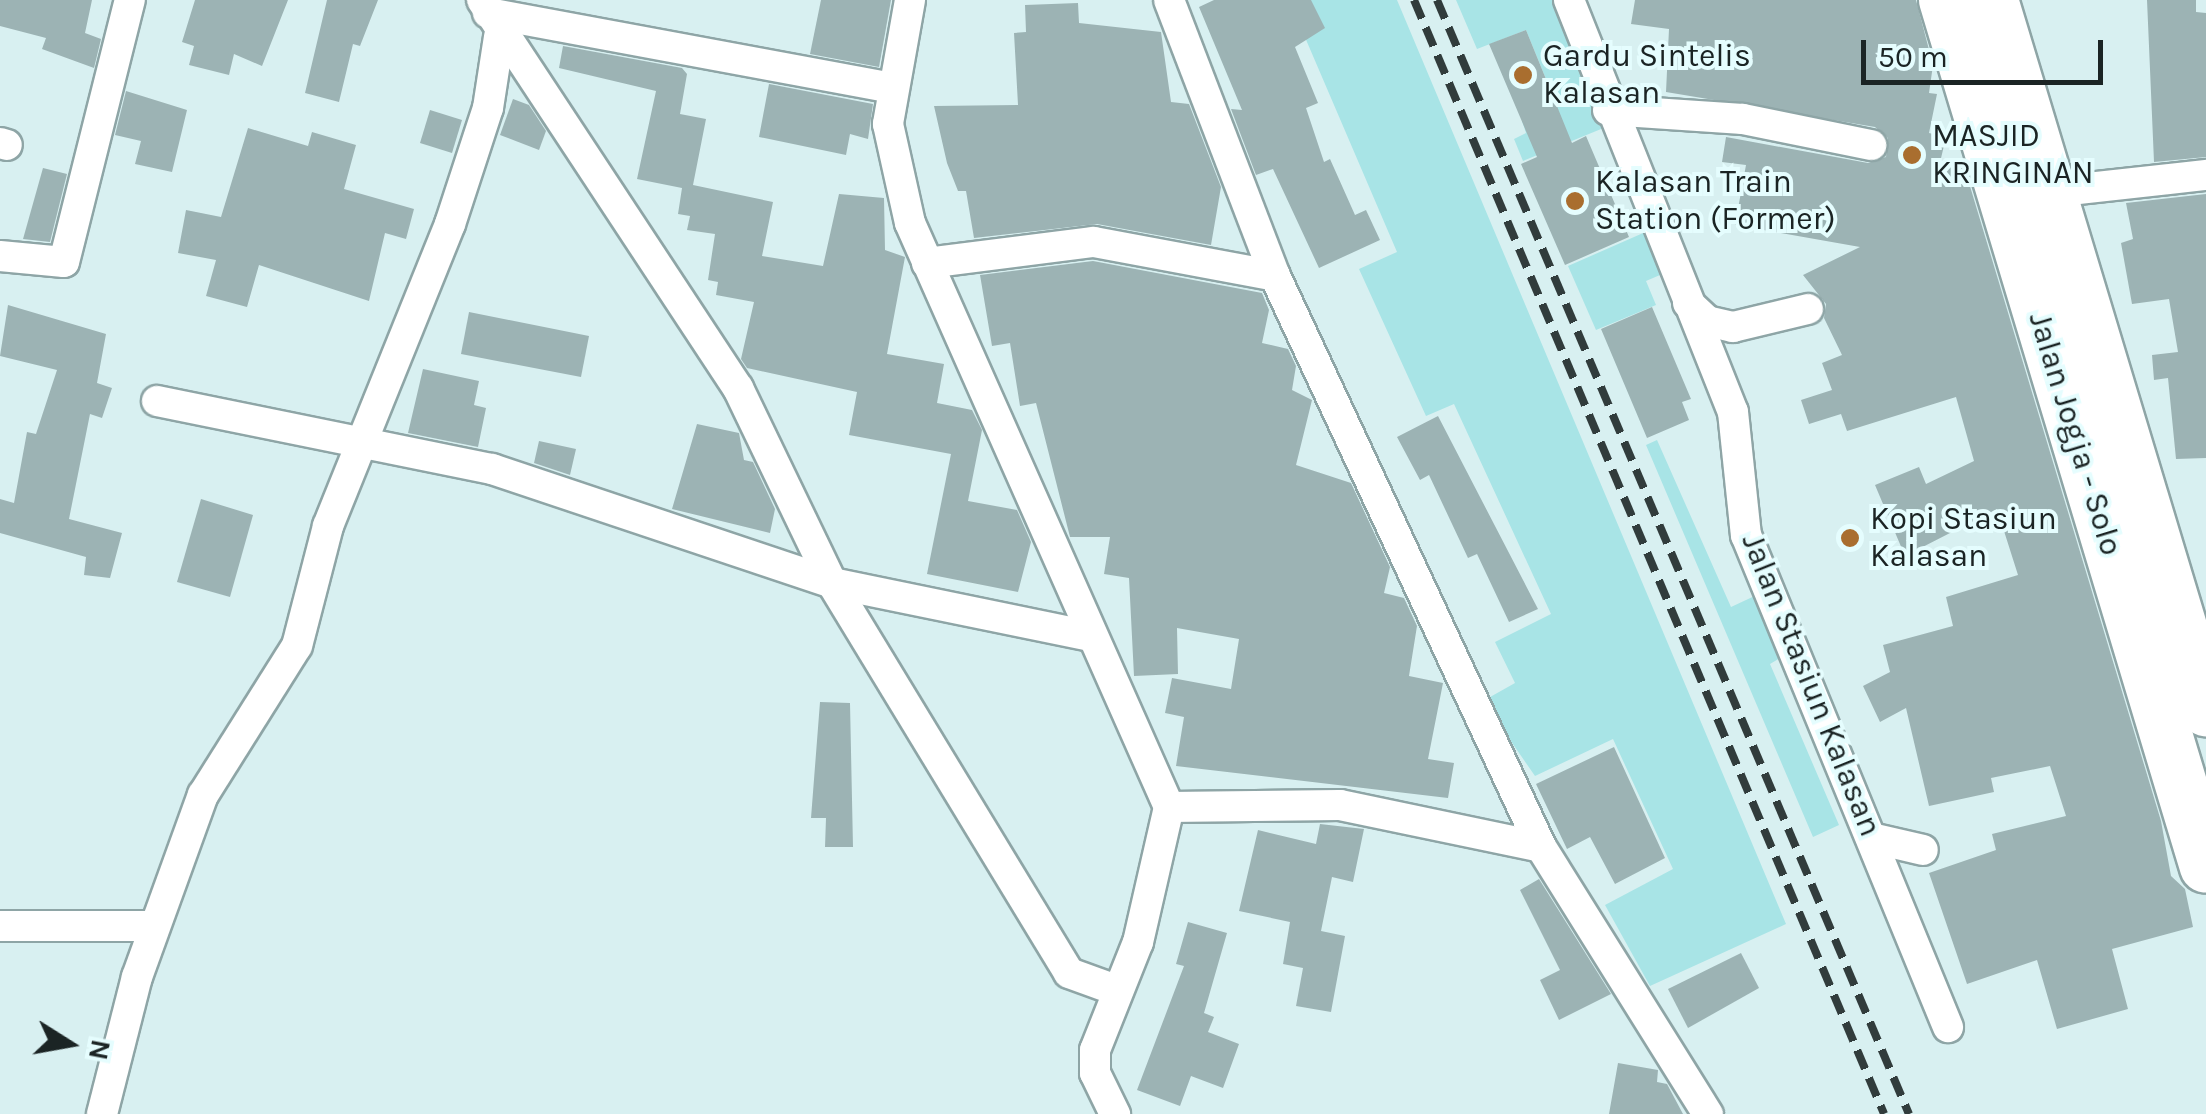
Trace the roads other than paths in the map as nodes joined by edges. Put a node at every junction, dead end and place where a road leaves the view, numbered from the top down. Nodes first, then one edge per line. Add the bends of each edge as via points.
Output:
1 (130, 0) edge
2 (910, 0) edge
3 (1169, 0) edge
4 (1569, 0) edge
5 (1945, 0) edge
6 (1992, 0) edge
7 (497, 17) edge
8 (890, 88) junction
9 (1608, 110) junction
10 (1871, 145) dead end
11 (2206, 175) edge
12 (2051, 192) junction
13 (0, 256) edge
14 (927, 263) junction
15 (1275, 276) junction
16 (1688, 304) junction
17 (1808, 309) dead end
18 (157, 401) dead end
19 (362, 443) junction
20 (832, 583) junction
21 (1091, 636) junction
22 (2206, 710) edge
23 (1169, 807) junction
24 (1876, 839) junction
25 (1541, 847) junction
26 (1923, 850) dead end
27 (2206, 868) edge
28 (0, 926) edge
29 (153, 926) junction
30 (1116, 990) junction
31 (1948, 1027) dead end
32 (102, 1114) edge
33 (1116, 1114) edge
34 (1708, 1114) edge

1 - 13 street via 64,262
2 - 8 street
3 - 15 street
4 - 9 street, Jalan Stasiun Kalasan
5 - 27 highway, Jalan Jogja - Solo
6 - 12 highway, Jalan Jogja - Solo
7 - 8 street
7 - 19 street via 488,108 450,224
7 - 20 street via 738,388
8 - 14 street via 896,172
9 - 10 street via 1743,119
9 - 16 street, Jalan Stasiun Kalasan
11 - 12 street
12 - 22 highway, Jalan Jogja - Solo
14 - 15 street via 1081,242 1205,257
14 - 21 street
15 - 25 street
16 - 17 street via 1708,321 1733,327
16 - 24 street, Jalan Stasiun Kalasan via 1732,412 1746,535
18 - 19 street
19 - 20 street via 492,469
19 - 29 street via 328,526 292,656 203,795
20 - 21 street
20 - 30 street via 1069,973
21 - 23 street
23 - 25 street via 1340,804
23 - 30 street via 1138,942
24 - 26 street
24 - 31 street, Jalan Stasiun Kalasan via 1881,875
25 - 34 street
28 - 29 street
29 - 32 street
30 - 33 street via 1095,1062

